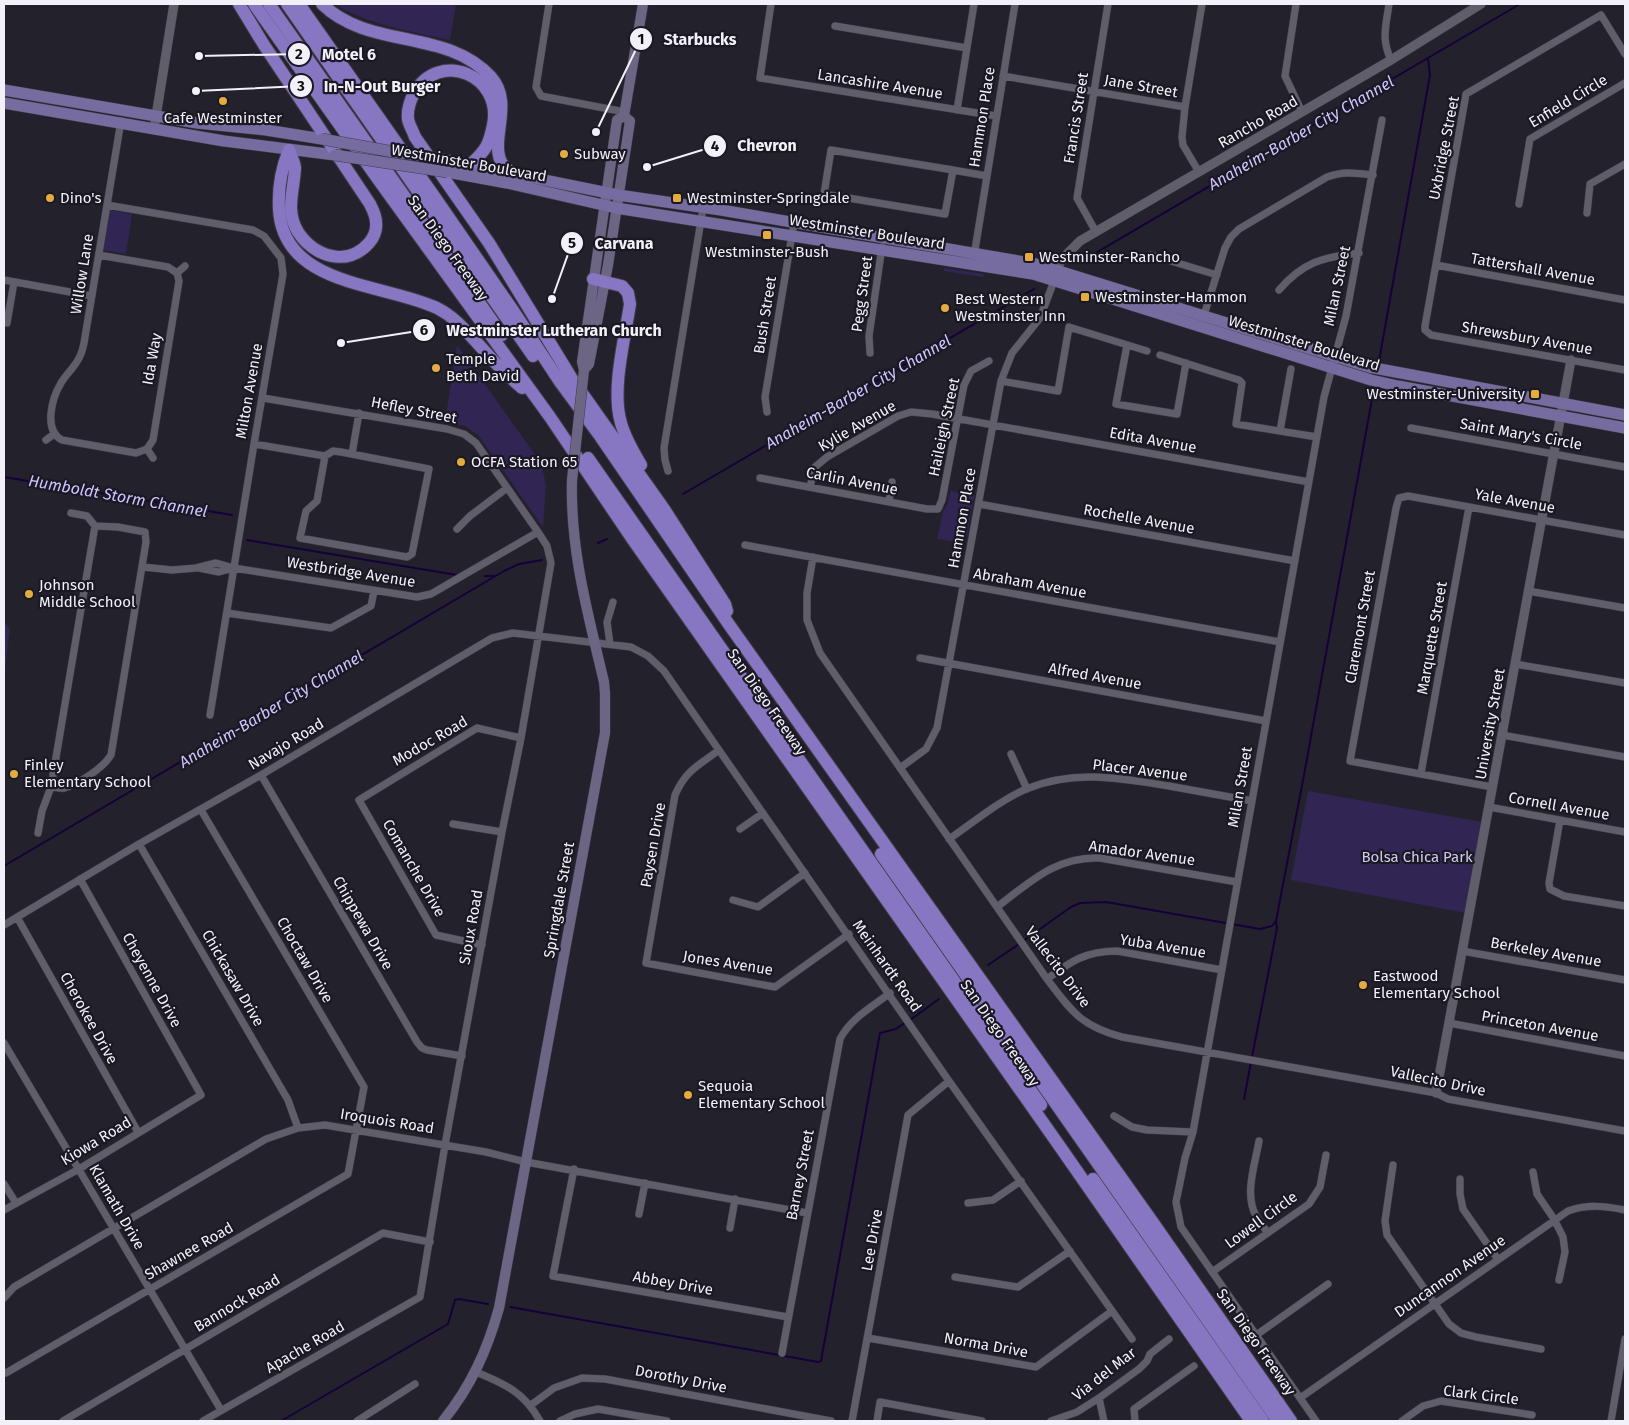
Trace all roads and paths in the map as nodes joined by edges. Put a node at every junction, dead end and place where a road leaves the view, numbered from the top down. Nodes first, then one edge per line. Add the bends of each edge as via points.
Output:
1 (174, 4) edge
2 (239, 4) edge
3 (254, 4) edge
4 (269, 4) edge
5 (287, 4) edge
6 (299, 4) edge
7 (322, 4) edge
8 (549, 4) edge
9 (643, 4) edge
10 (771, 4) edge
11 (974, 4) edge
12 (1015, 4) edge
13 (1108, 4) edge
14 (1202, 4) edge
15 (1296, 4) edge
16 (1389, 4) edge
17 (1481, 4) edge
18 (835, 26) dead end
19 (967, 48) junction
20 (1625, 54) edge
21 (1391, 60) junction
22 (1003, 76) junction
23 (1625, 83) edge
24 (4, 90) edge
25 (1093, 92) junction
26 (4, 103) edge
27 (1185, 107) junction
28 (957, 110) junction
29 (123, 111) junction
30 (1302, 112) junction
31 (624, 114) junction
32 (156, 116) junction
33 (996, 116) junction
34 (1382, 120) dead end
35 (121, 123) junction
36 (154, 129) junction
37 (292, 134) junction
38 (289, 150) junction
39 (471, 164) junction
40 (1625, 164) edge
41 (953, 170) junction
42 (508, 171) junction
43 (1199, 172) junction
44 (987, 176) junction
45 (1373, 176) junction
46 (612, 193) junction
47 (1519, 204) dead end
48 (107, 205) junction
49 (610, 206) junction
50 (702, 208) junction
51 (1587, 214) dead end
52 (701, 221) junction
53 (794, 223) junction
54 (1096, 232) junction
55 (792, 235) junction
56 (883, 244) junction
57 (1359, 253) junction
58 (99, 255) junction
59 (1151, 255) dead end
60 (974, 258) junction
61 (1436, 265) junction
62 (185, 266) dead end
63 (177, 273) junction
64 (1055, 275) junction
65 (1217, 275) junction
66 (4, 280) edge
67 (599, 280) junction
68 (14, 282) junction
69 (1279, 290) dead end
70 (92, 296) junction
71 (1625, 300) edge
72 (1204, 316) junction
73 (7, 324) dead end
74 (1425, 330) joint
75 (1127, 345) junction
76 (1147, 351) dead end
77 (870, 354) dead end
78 (1160, 355) dead end
79 (1571, 360) junction
80 (989, 361) dead end
81 (1333, 362) junction
82 (1186, 363) junction
83 (1291, 369) dead end
84 (1625, 370) edge
85 (1001, 381) junction
86 (263, 398) junction
87 (537, 398) junction
88 (1563, 404) junction
89 (767, 412) dead end
90 (359, 414) junction
91 (1625, 415) edge
92 (1560, 416) junction
93 (958, 419) junction
94 (993, 426) junction
95 (1411, 428) dead end
96 (1625, 428) edge
97 (1280, 431) junction
98 (54, 434) junction
99 (1317, 438) junction
100 (46, 440) dead end
101 (254, 444) junction
102 (147, 449) junction
103 (352, 454) junction
104 (1553, 454) junction
105 (326, 456) junction
106 (153, 458) dead end
107 (1625, 467) edge
108 (668, 471) dead end
109 (760, 478) dead end
110 (892, 482) dead end
111 (1309, 482) junction
112 (810, 487) junction
113 (507, 488) junction
114 (1399, 498) joint
115 (889, 502) junction
116 (979, 504) junction
117 (1469, 507) junction
118 (938, 508) joint
119 (664, 509) junction
120 (71, 513) dead end
121 (1541, 520) junction
122 (95, 526) junction
123 (457, 529) dead end
124 (538, 532) junction
125 (1625, 535) edge
126 (745, 545) dead end
127 (813, 557) junction
128 (1295, 561) junction
129 (551, 563) joint
130 (143, 568) junction
131 (234, 568) junction
132 (964, 584) junction
133 (374, 591) junction
134 (1528, 591) junction
135 (613, 602) dead end
136 (1625, 608) edge
137 (227, 612) junction
138 (730, 626) junction
139 (539, 636) junction
140 (1280, 642) junction
141 (595, 644) junction
142 (610, 644) junction
143 (920, 658) dead end
144 (950, 664) junction
145 (1515, 664) junction
146 (1625, 684) edge
147 (210, 715) dead end
148 (1266, 721) junction
149 (1502, 735) junction
150 (521, 738) junction
151 (719, 750) junction
152 (1011, 754) dead end
153 (1625, 757) edge
154 (900, 768) junction
155 (1421, 774) junction
156 (262, 775) junction
157 (51, 787) junction
158 (1492, 787) junction
159 (1027, 789) junction
160 (359, 800) joint
161 (1252, 801) junction
162 (1489, 807) junction
163 (201, 810) junction
164 (763, 813) junction
165 (1560, 820) junction
166 (453, 824) dead end
167 (740, 829) dead end
168 (502, 832) junction
169 (1625, 832) edge
170 (38, 833) dead end
171 (950, 839) junction
172 (139, 844) junction
173 (805, 873) junction
174 (80, 879) junction
175 (1237, 882) junction
176 (733, 900) dead end
177 (1625, 906) edge
178 (997, 907) junction
179 (17, 917) junction
180 (4, 925) edge
181 (848, 934) junction
182 (482, 945) junction
183 (1462, 951) junction
184 (646, 963) joint
185 (1222, 970) junction
186 (1047, 979) junction
187 (1625, 980) edge
188 (890, 993) junction
189 (1449, 1023) junction
190 (4, 1043) edge
191 (1207, 1052) junction
192 (462, 1056) junction
193 (1625, 1056) edge
194 (949, 1081) junction
195 (1436, 1093) junction
196 (201, 1095) joint
197 (1114, 1116) dead end
198 (298, 1128) junction
199 (356, 1129) junction
200 (1625, 1131) edge
201 (138, 1132) junction
202 (1192, 1132) junction
203 (1259, 1141) dead end
204 (445, 1145) junction
205 (1326, 1155) dead end
206 (526, 1162) junction
207 (1394, 1165) dead end
208 (78, 1169) junction
209 (574, 1169) junction
210 (1533, 1172) dead end
211 (1460, 1180) dead end
212 (1021, 1181) junction
213 (645, 1183) junction
214 (4, 1184) edge
215 (735, 1199) junction
216 (16, 1203) junction
217 (968, 1203) dead end
218 (4, 1210) edge
219 (1625, 1210) edge
220 (807, 1212) junction
221 (639, 1214) dead end
222 (1554, 1219) junction
223 (730, 1228) dead end
224 (113, 1230) junction
225 (1268, 1233) junction
226 (430, 1242) junction
227 (1070, 1251) junction
228 (1498, 1258) junction
229 (1212, 1272) junction
230 (955, 1277) dead end
231 (1559, 1280) dead end
232 (1328, 1284) dead end
233 (150, 1289) junction
234 (420, 1297) joint
235 (4, 1298) edge
236 (1434, 1304) junction
237 (1112, 1311) junction
238 (788, 1317) junction
239 (1255, 1336) junction
240 (868, 1338) junction
241 (1132, 1339) dead end
242 (1169, 1339) dead end
243 (1625, 1339) edge
244 (1541, 1349) dead end
245 (185, 1350) junction
246 (782, 1353) dead end
247 (1194, 1366) dead end
248 (4, 1372) edge
249 (476, 1372) junction
250 (415, 1384) dead end
251 (1099, 1398) junction
252 (1300, 1398) junction
253 (531, 1405) junction
254 (221, 1410) junction
255 (1532, 1415) dead end
256 (624, 1417) edge
257 (576, 1418) edge
258 (63, 1421) edge
259 (203, 1421) edge
260 (357, 1421) edge
261 (443, 1421) edge
262 (540, 1421) edge
263 (560, 1421) edge
264 (667, 1421) edge
265 (831, 1421) edge
266 (852, 1421) edge
267 (877, 1421) edge
268 (982, 1421) edge
269 (1051, 1421) edge
270 (1104, 1421) edge
271 (1136, 1421) edge
272 (1251, 1421) edge
273 (1262, 1421) edge
274 (1278, 1421) edge
275 (1292, 1421) edge
276 (1316, 1421) edge
277 (1402, 1421) edge
278 (1610, 1421) edge

1 - 32 street
2 - 38 highway via 370,204 376,231 361,250 348,256 332,257 311,247 301,236 290,209 295,167
3 - 87 highway, San Diego Freeway
4 - 273 highway
5 - 274 highway
6 - 138 highway, San Diego Freeway
7 - 42 highway via 354,26 454,52 481,68 495,82 502,103 499,151
8 - 31 street via 536,87 541,96
9 - 31 main road, Springdale Street
10 - 28 street, Lancashire Avenue via 760,78
11 - 19 street
12 - 22 street, Hammon Place
13 - 25 street, Francis Street
14 - 27 street
15 - 30 street via 1284,76
16 - 21 street via 1384,37
17 - 21 street, Rancho Road
18 - 19 street
19 - 28 street
20 - 61 street, Uxbridge Street via 1601,15 1466,94
21 - 30 street, Rancho Road
22 - 25 street, Jane Street
22 - 33 street, Hammon Place
23 - 47 street, Enfield Circle via 1530,139
24 - 29 main road, Westminster Boulevard
25 - 27 street, Jane Street
25 - 54 street, Francis Street via 1077,198
26 - 35 main road, Westminster Boulevard
27 - 43 street via 1183,145
28 - 33 street, Lancashire Avenue
29 - 32 main road, Westminster Boulevard
29 - 35 street, Willow Lane
30 - 43 street, Rancho Road
31 - 46 main road, Springdale Street via 630,121
32 - 36 street
32 - 37 main road, Westminster Boulevard
33 - 44 street, Hammon Place
34 - 45 street, Milan Street
35 - 36 main road, Westminster Boulevard
35 - 48 street, Willow Lane
36 - 38 main road, Westminster Boulevard
37 - 38 main road
37 - 39 main road, Westminster Boulevard, bridge
38 - 49 main road, Westminster Boulevard, bridge via 447,172
38 - 87 highway via 283,164 278,197 279,218 284,234 301,257 330,274 437,308 460,323 520,386
39 - 42 main road, Westminster Boulevard
39 - 119 highway via 489,144 494,118 493,102 479,81 467,74 455,71 436,74 420,85 409,105 408,118 416,137 489,243 572,379
40 - 51 street via 1590,184
41 - 41 street via 831,150 824,194 945,214
41 - 44 street
42 - 46 main road, Westminster Boulevard
43 - 54 street, Rancho Road
44 - 60 street, Hammon Place
45 - 57 street, Milan Street
45 - 65 street via 1353,172 1327,177 1240,229 1225,248
46 - 49 main road, Springdale Street
46 - 50 main road, Westminster Boulevard
48 - 58 street, Willow Lane
48 - 86 street, Milton Avenue via 253,230 271,244 281,258 284,274
49 - 52 main road, Westminster Boulevard
49 - 67 main road, Springdale Street
50 - 52 street
50 - 53 main road, Westminster Boulevard
52 - 55 main road, Westminster Boulevard
52 - 108 street via 664,448
53 - 55 street, Bush Street
53 - 56 main road, Westminster Boulevard
54 - 64 street, Rancho Road via 1073,246 1060,260
55 - 56 main road, Westminster Boulevard
55 - 89 street, Bush Street via 765,398
56 - 60 main road, Westminster Boulevard
56 - 77 street, Pegg Street via 869,336
57 - 69 street via 1316,261 1299,271
57 - 81 street, Milan Street
58 - 63 street via 168,267
58 - 70 street, Willow Lane
59 - 65 street
60 - 64 main road, Westminster Boulevard via 1033,274
61 - 71 street, Tattershall Avenue
61 - 74 street, Uxbridge Street
62 - 63 street
63 - 102 street, Ida Way via 179,281 153,440
64 - 72 main road, Westminster Boulevard
64 - 81 main road, Westminster Boulevard
64 - 85 street, Hammon Place via 1040,318 1012,353
65 - 72 street
66 - 68 street
67 - 119 highway via 622,286 630,298 618,384 619,415 629,442
67 - 141 main road, Springdale Street, bridge via 588,364 584,370 572,480 577,563
68 - 70 street
68 - 73 street
70 - 98 street, Willow Lane via 79,358 60,385 54,401 50,424
72 - 81 main road, Westminster Boulevard
74 - 79 street, Shrewsbury Avenue via 1431,335
75 - 76 street
75 - 82 street via 1116,404 1177,414
75 - 85 street via 1070,327 1058,391
78 - 82 street
79 - 84 street, Shrewsbury Avenue
79 - 88 street, University Street
80 - 93 street, Haileigh Street via 971,371 964,385
81 - 88 main road, Westminster Boulevard
81 - 92 main road, Westminster Boulevard via 1398,386
81 - 99 street, Milan Street
82 - 97 street via 1242,383 1236,424
83 - 97 street
85 - 94 street, Hammon Place
86 - 90 street, Hefley Street
86 - 101 street, Milton Avenue
87 - 272 highway, San Diego Freeway via 633,540
88 - 91 main road, Westminster Boulevard
88 - 92 street, University Street
90 - 103 street
90 - 113 street, Hefley Street via 464,434 476,443
92 - 96 main road, Westminster Boulevard
92 - 104 street, University Street
93 - 94 street, Kylie Avenue
93 - 112 street, Kylie Avenue via 911,412 898,416 821,462 815,467
93 - 118 street, Haileigh Street
94 - 111 street, Edita Avenue
94 - 116 street, Hammon Place
95 - 104 street, Saint Mary's Circle
97 - 99 street
98 - 100 street
98 - 102 street via 62,440 136,453
99 - 111 street, Milan Street
101 - 105 street
101 - 131 street, Milton Avenue
102 - 106 street
103 - 105 street via 333,451
103 - 105 street via 429,469 412,554 407,557 300,538 306,511 317,501
104 - 107 street, Saint Mary's Circle
104 - 121 street, University Street
109 - 112 street, Carlin Avenue
110 - 115 street
111 - 128 street, Milan Street
112 - 115 street, Carlin Avenue
113 - 123 street
113 - 124 street, Hefley Street
114 - 117 street, Yale Avenue via 1408,496
114 - 155 street, Claremont Street via 1350,760
115 - 118 street, Carlin Avenue
116 - 128 street, Rochelle Avenue
116 - 132 street, Hammon Place
117 - 121 street, Yale Avenue
117 - 155 street, Marquette Street
119 - 138 highway via 725,604
120 - 122 street via 87,516
121 - 125 street, Yale Avenue
121 - 134 street, University Street
122 - 130 street via 144,532
122 - 157 street
124 - 129 street, Hefley Street via 547,546
124 - 133 street, Westbridge Avenue via 431,594 417,597
126 - 127 street, Abraham Avenue
127 - 132 street, Abraham Avenue
127 - 154 street, Vallecito Drive via 807,620 813,637 820,653
128 - 140 street, Milan Street
129 - 139 street, Sioux Road
130 - 131 street, Westbridge Avenue via 172,570 216,563
130 - 157 street via 110,755 102,767 82,779 62,788
131 - 133 street, Westbridge Avenue
131 - 137 street, Milton Avenue
132 - 140 street, Abraham Avenue
132 - 144 street, Hammon Place
133 - 137 street via 370,606 331,628
134 - 136 street
134 - 145 street, University Street
135 - 142 street via 607,622
137 - 147 street, Milton Avenue
138 - 275 highway, San Diego Freeway
139 - 141 street, Navajo Road
139 - 150 street, Sioux Road
139 - 156 street, Navajo Road via 513,633 492,638
140 - 148 street, Milan Street
141 - 142 street, Meinhardt Road
141 - 206 main road, Springdale Street via 605,693 605,734
142 - 151 street, Meinhardt Road via 631,647 648,656 664,671
143 - 144 street, Alfred Avenue
144 - 148 street, Alfred Avenue
144 - 154 street, Hammon Place via 935,735 926,749
145 - 146 street
145 - 149 street, University Street
148 - 161 street, Milan Street
149 - 153 street
149 - 158 street, University Street
150 - 160 street, Modoc Road via 477,728
150 - 168 street, Sioux Road
151 - 164 street, Meinhardt Road
151 - 184 street, Paysen Drive via 691,771 675,796
152 - 159 street
154 - 171 street, Vallecito Drive
155 - 158 street
156 - 163 street, Navajo Road
156 - 192 street, Chippewa Drive via 417,1042 427,1050
157 - 170 street
158 - 162 street, University Street
159 - 161 street, Placer Avenue via 1048,781 1096,776
159 - 171 street, Placer Avenue
160 - 182 street, Comanche Drive via 436,935
161 - 175 street, Milan Street
162 - 165 street, Cornell Avenue
162 - 183 street, University Street
163 - 172 street, Navajo Road
163 - 199 street, Choctaw Drive via 364,1087
164 - 167 street
164 - 173 street, Meinhardt Road
165 - 169 street, Cornell Avenue
165 - 177 street via 1548,883 1550,889 1564,896
166 - 168 street
168 - 182 street, Sioux Road
171 - 178 street, Vallecito Drive
172 - 174 street, Navajo Road
172 - 198 street, Chickasaw Drive via 288,1100
173 - 176 street via 758,907
173 - 181 street, Meinhardt Road
174 - 179 street, Navajo Road
174 - 196 street, Cheyenne Drive
175 - 178 street, Amador Avenue via 1085,857 1058,864
175 - 185 street, Milan Street
178 - 186 street, Vallecito Drive
179 - 180 street, Navajo Road
179 - 201 street, Cherokee Drive
181 - 184 street, Jones Avenue via 775,987
181 - 188 street, Meinhardt Road
182 - 192 street, Sioux Road
183 - 187 street, Berkeley Avenue
183 - 189 street, University Street
185 - 186 street, Yuba Avenue via 1117,951 1100,951 1068,963
185 - 191 street, Milan Street
186 - 191 street, Vallecito Drive via 1070,1010 1104,1032
188 - 194 street, Meinhardt Road
188 - 220 street, Barney Street via 853,1020 840,1039
189 - 193 street, Princeton Avenue
189 - 195 street, University Street
190 - 208 street, Klamath Drive
191 - 195 street, Vallecito Drive
191 - 202 street, Milan Street
192 - 204 street, Sioux Road
194 - 212 street, Meinhardt Road
194 - 240 street, Lee Drive via 908,1115
195 - 200 street, Vallecito Drive via 1448,1098
196 - 201 street, Kiowa Road
197 - 202 street via 1132,1127
198 - 199 street, Iroquois Road via 325,1125
198 - 224 street, Iroquois Road via 266,1139
199 - 204 street, Iroquois Road
199 - 233 street, Shawnee Road via 348,1174
201 - 208 street, Kiowa Road
202 - 229 street, Milan Street via 1176,1202 1181,1227
203 - 225 street via 1250,1189 1251,1202
204 - 206 street, Iroquois Road
204 - 226 street, Sioux Road
205 - 225 street, Lowell Circle via 1320,1187 1309,1204
206 - 209 street, Iroquois Road
206 - 249 main road, Springdale Street via 499,1308
207 - 236 street via 1384,1221 1387,1235
208 - 216 street, Kiowa Road
208 - 224 street, Klamath Drive
209 - 213 street, Iroquois Road
209 - 238 street, Abbey Drive via 553,1276
210 - 222 street via 1537,1194
211 - 228 street via 1463,1209
212 - 217 street via 993,1200
212 - 227 street, Meinhardt Road
213 - 215 street, Iroquois Road
213 - 221 street
214 - 216 street
215 - 220 street, Iroquois Road
215 - 223 street
216 - 218 street, Kiowa Road
219 - 222 street, Duncannon Avenue via 1581,1206
220 - 238 street, Barney Street
222 - 228 street, Duncannon Avenue
222 - 231 street via 1563,1237 1565,1252
224 - 233 street, Klamath Drive
224 - 235 street, Iroquois Road via 14,1287
225 - 229 street, Lowell Circle
226 - 234 street, Sioux Road
226 - 245 street, Bannock Road via 383,1233
227 - 230 street via 1018,1287
227 - 237 street, Meinhardt Road
228 - 236 street, Duncannon Avenue
229 - 239 street, Milan Street
232 - 239 street
233 - 245 street, Klamath Drive
233 - 248 street, Shawnee Road
234 - 254 street, Apache Road
236 - 244 street via 1449,1324 1462,1333
236 - 252 street, Duncannon Avenue
237 - 240 street, Norma Drive via 1036,1367
237 - 241 street, Meinhardt Road
238 - 246 street, Barney Street
239 - 252 street, Milan Street
240 - 266 street, Lee Drive
242 - 251 street, Via del Mar via 1150,1354 1147,1362
243 - 278 street
245 - 254 street, Klamath Drive
245 - 258 street, Bannock Road
247 - 271 street via 1134,1408
249 - 253 street via 506,1385
249 - 261 main road, Springdale Street
250 - 260 street
251 - 269 street, Via del Mar via 1077,1412
251 - 270 street
252 - 276 street, Milan Street
253 - 262 street
253 - 265 street, Dorothy Drive via 554,1388 582,1378 605,1379
254 - 259 street, Apache Road
255 - 277 street, Clark Circle via 1441,1401 1423,1406
256 - 257 street via 598,1409
256 - 264 street
257 - 263 street
267 - 268 street via 880,1402

